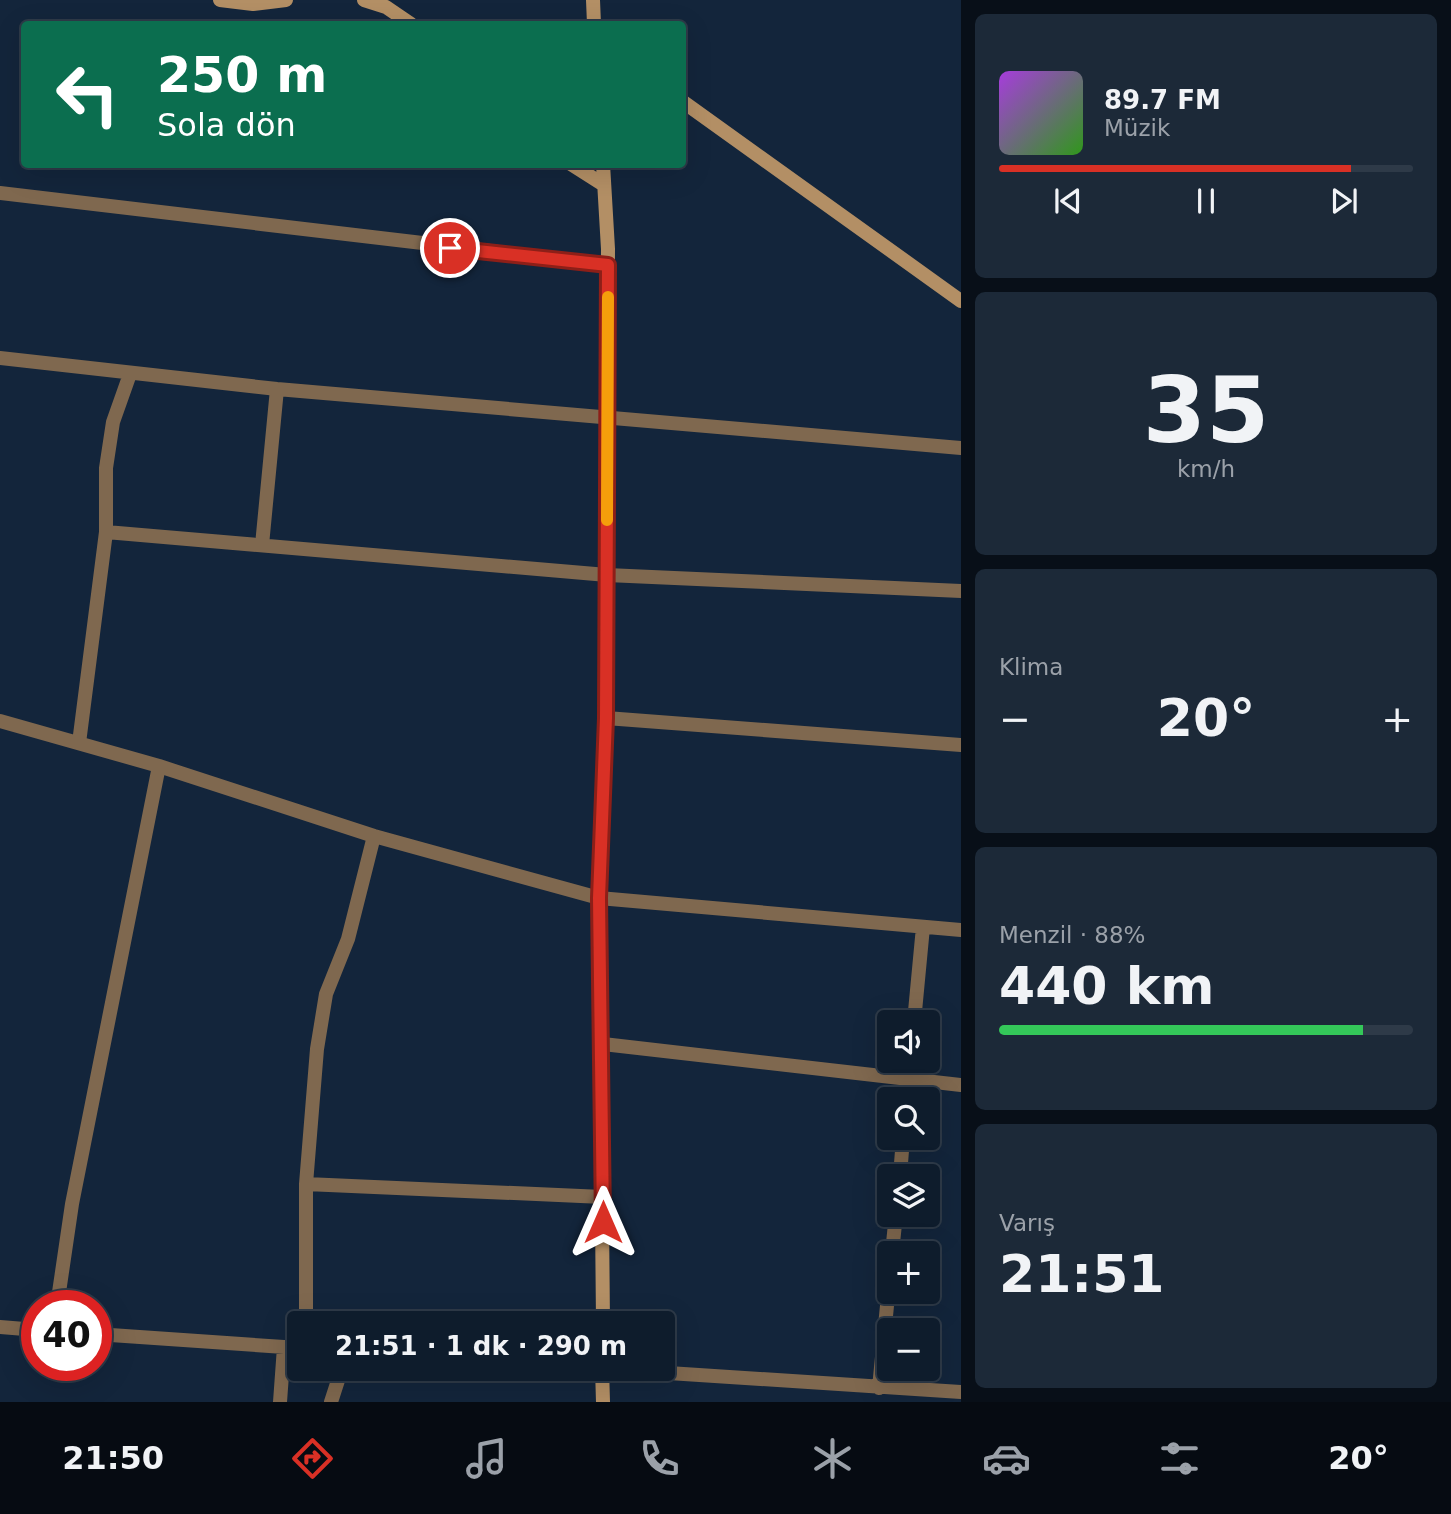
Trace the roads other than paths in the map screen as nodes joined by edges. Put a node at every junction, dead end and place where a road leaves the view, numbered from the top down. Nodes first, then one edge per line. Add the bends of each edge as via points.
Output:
1 (220, 0) edge
2 (286, 0) edge
3 (364, 0) edge
4 (593, 0) edge
5 (407, 21) edge
6 (594, 21) edge
7 (686, 104) edge
8 (576, 168) edge
9 (603, 168) edge
10 (604, 185) junction
11 (0, 193) edge
12 (608, 265) junction
13 (961, 302) edge
14 (0, 358) edge
15 (131, 374) junction
16 (277, 389) junction
17 (608, 419) junction
18 (961, 448) edge
19 (106, 532) junction
20 (262, 545) junction
21 (607, 575) junction
22 (961, 591) edge
23 (606, 718) junction
24 (0, 721) edge
25 (79, 743) junction
26 (961, 745) edge
27 (159, 766) junction
28 (374, 836) junction
29 (599, 898) junction
30 (923, 927) junction
31 (961, 930) edge
32 (915, 1010) edge
33 (603, 1044) junction
34 (910, 1073) edge
35 (909, 1080) junction
36 (961, 1085) edge
37 (908, 1087) edge
38 (306, 1184) junction
39 (603, 1197) junction
40 (59, 1290) edge
41 (887, 1304) edge
42 (306, 1311) edge
43 (603, 1311) edge
44 (0, 1327) edge
45 (21, 1329) edge
46 (112, 1335) edge
47 (284, 1347) junction
48 (287, 1347) edge
49 (675, 1376) edge
50 (338, 1381) edge
51 (602, 1381) edge
52 (879, 1388) junction
53 (961, 1392) edge
54 (858, 1395) edge
55 (280, 1402) edge
56 (331, 1402) edge
57 (603, 1402) edge

1 - 2 street via 253,4
3 - 5 street
4 - 6 street
7 - 13 street
8 - 10 street
9 - 10 street
10 - 12 street
11 - 12 street
12 - 17 street
14 - 15 street
15 - 16 street
15 - 19 street via 111,433
16 - 17 street
16 - 20 street
17 - 18 street
17 - 21 street
19 - 20 street
19 - 25 street
20 - 21 street
21 - 22 street
21 - 23 street
23 - 26 street
23 - 29 street
24 - 25 street
25 - 27 street
27 - 28 street
27 - 40 street via 72,1204
28 - 29 street
28 - 38 street via 348,939 326,994
29 - 30 street
29 - 33 street
30 - 31 street
30 - 32 street
33 - 35 street
33 - 39 street
34 - 35 street
35 - 36 street
35 - 37 street
38 - 39 street
38 - 42 street
39 - 43 street
41 - 52 street
44 - 45 street
46 - 47 street
47 - 48 street
47 - 55 street
49 - 54 street
50 - 56 street
51 - 57 street
52 - 53 street
52 - 54 street

